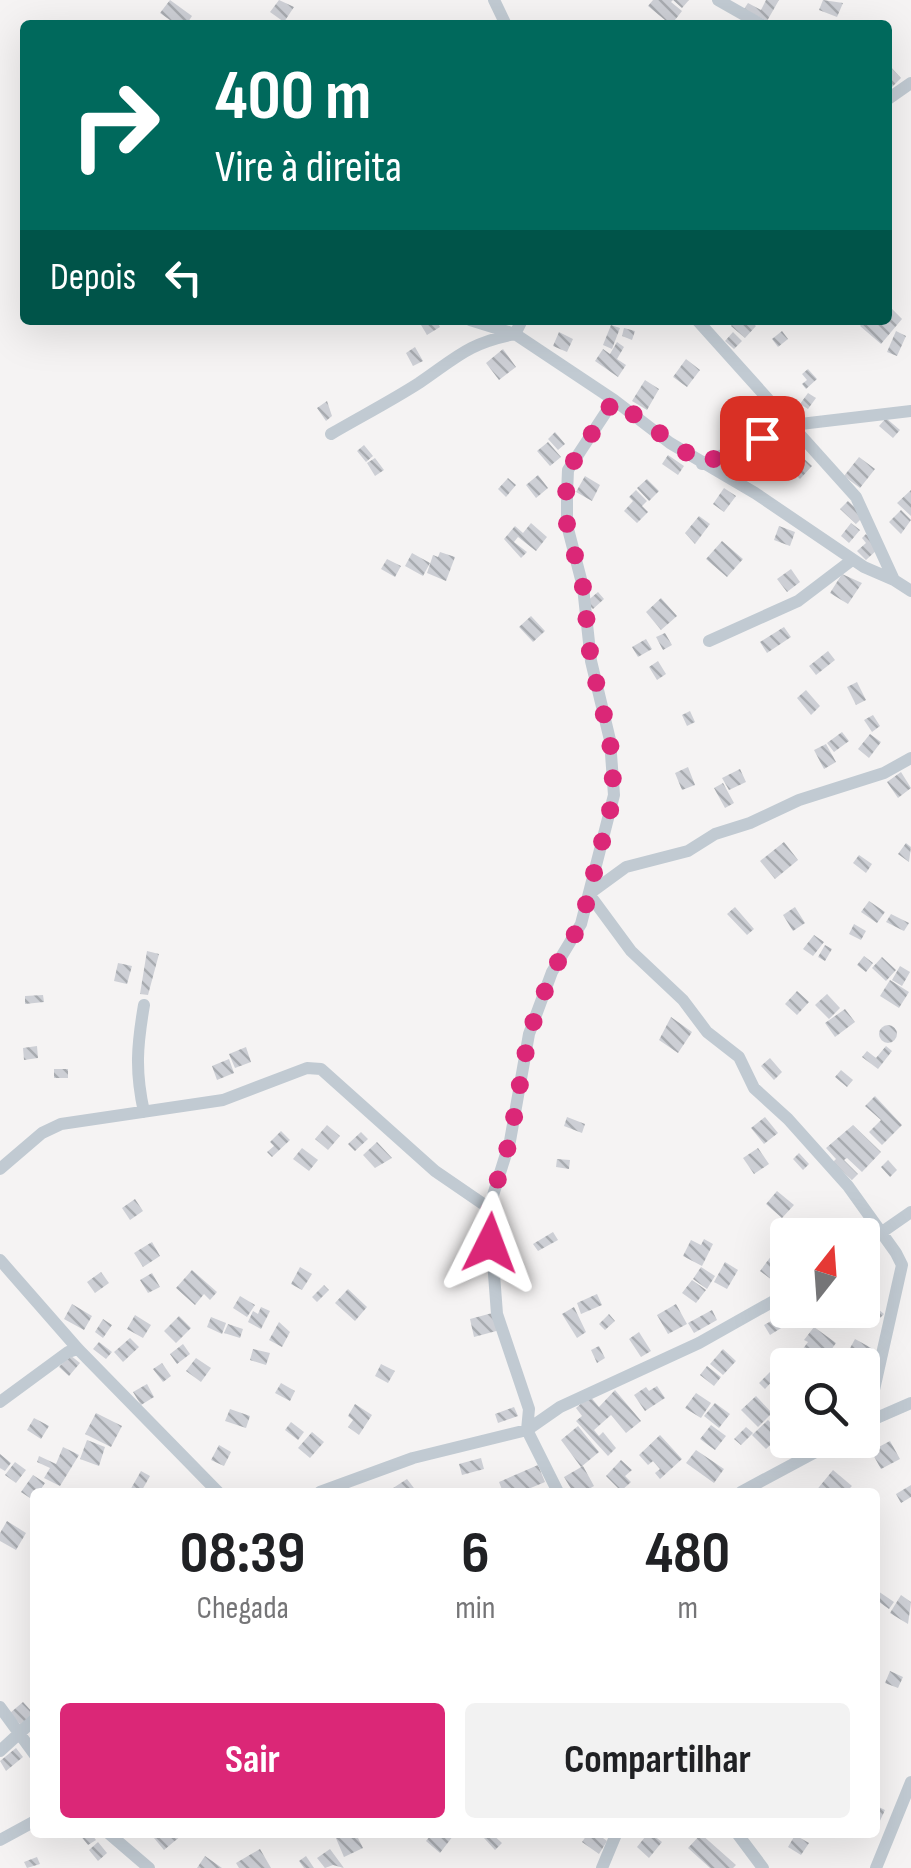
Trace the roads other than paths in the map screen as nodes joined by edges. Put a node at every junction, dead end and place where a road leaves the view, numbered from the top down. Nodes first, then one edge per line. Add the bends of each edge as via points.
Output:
1 (718, 0) edge
2 (753, 20) edge
3 (486, 325) edge
4 (520, 325) edge
5 (702, 325) edge
6 (515, 334) junction
7 (614, 400) junction
8 (911, 411) edge
9 (792, 425) junction
10 (330, 434) dead end
11 (702, 464) junction
12 (852, 560) junction
13 (894, 580) junction
14 (911, 591) edge
15 (708, 641) dead end
16 (911, 758) edge
17 (588, 894) junction
18 (144, 1005) dead end
19 (144, 1112) junction
20 (0, 1169) edge
21 (489, 1208) junction
22 (911, 1212) edge
23 (883, 1234) junction
24 (880, 1236) edge
25 (0, 1260) edge
26 (770, 1302) edge
27 (78, 1349) junction
28 (880, 1359) edge
29 (0, 1402) edge
30 (911, 1404) edge
31 (880, 1417) edge
32 (527, 1430) junction
33 (808, 1458) edge
34 (214, 1488) edge
35 (331, 1488) edge
36 (556, 1488) edge
37 (759, 1488) edge
38 (0, 1707) edge
39 (30, 1723) edge
40 (18, 1734) junction
41 (30, 1749) edge
42 (0, 1751) edge
43 (911, 1782) edge
44 (30, 1824) edge
45 (113, 1838) edge
46 (614, 1838) edge
47 (740, 1838) edge
48 (0, 1840) edge
49 (149, 1868) edge
50 (602, 1868) edge
51 (762, 1868) edge
52 (876, 1868) edge

1 - 2 street
3 - 6 street
4 - 6 street
5 - 9 street
6 - 7 street
6 - 10 street via 454,356
7 - 11 street
7 - 17 street via 568,470 566,494 614,772
8 - 9 street
9 - 11 street
9 - 13 street via 856,497
11 - 12 street
12 - 13 street
12 - 15 street via 798,602
13 - 14 street
16 - 17 street via 884,774 715,834 688,851 626,868
17 - 21 street via 581,924 535,1016
17 - 23 street via 631,951 739,1058 754,1088 837,1173
18 - 19 street via 136,1074
19 - 20 street via 61,1124
19 - 21 street via 224,1100 320,1069 435,1171
21 - 32 street via 497,1314 529,1409
22 - 23 street
23 - 24 street
23 - 28 street via 902,1265
25 - 27 street
26 - 32 street via 699,1343 560,1406
27 - 29 street
27 - 34 street
30 - 31 street
32 - 35 street via 414,1458
32 - 36 street
33 - 37 street
38 - 40 street
39 - 40 street
40 - 41 street
40 - 42 street
43 - 52 street
44 - 48 street
45 - 49 street
46 - 50 street
47 - 51 street

